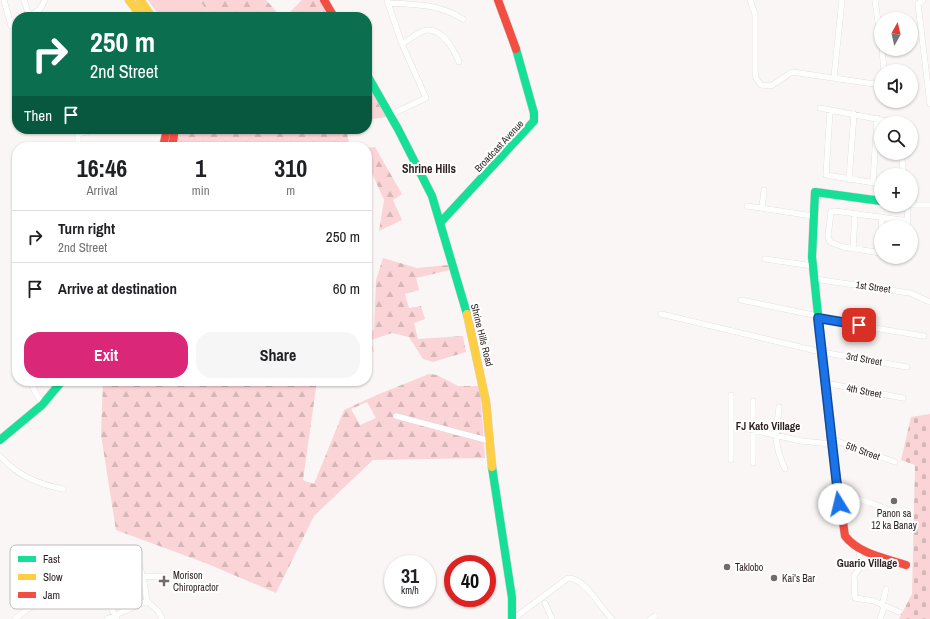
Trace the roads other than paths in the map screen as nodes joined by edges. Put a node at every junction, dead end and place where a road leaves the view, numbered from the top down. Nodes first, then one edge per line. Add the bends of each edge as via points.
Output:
1 (4, 0) edge
2 (24, 0) edge
3 (44, 0) edge
4 (130, 0) edge
5 (140, 0) edge
6 (324, 0) edge
7 (498, 0) edge
8 (750, 0) edge
9 (842, 0) edge
10 (875, 0) edge
11 (923, 0) edge
12 (387, 2) edge
13 (28, 12) edge
14 (36, 12) edge
15 (138, 12) edge
16 (148, 12) edge
17 (331, 12) edge
18 (877, 12) edge
19 (463, 19) dead end
20 (11, 26) dead end
21 (402, 44) junction
22 (459, 62) dead end
23 (834, 77) junction
24 (372, 84) edge
25 (874, 84) edge
26 (929, 90) edge
27 (930, 104) edge
28 (820, 108) dead end
29 (830, 110) junction
30 (854, 114) junction
31 (390, 115) junction
32 (874, 117) edge
33 (874, 160) edge
34 (849, 180) junction
35 (873, 183) joint
36 (764, 190) dead end
37 (874, 200) edge
38 (918, 205) edge
39 (930, 205) edge
40 (747, 206) dead end
41 (762, 208) junction
42 (908, 212) edge
43 (855, 213) junction
44 (813, 216) junction
45 (882, 217) junction
46 (882, 220) edge
47 (908, 220) joint
48 (440, 223) junction
49 (854, 248) junction
50 (874, 252) edge
51 (765, 259) dead end
52 (813, 266) junction
53 (814, 279) junction
54 (741, 300) dead end
55 (930, 302) edge
56 (661, 314) dead end
57 (818, 317) junction
58 (924, 336) dead end
59 (821, 352) junction
60 (907, 367) dead end
61 (825, 383) junction
62 (33, 386) edge
63 (52, 386) edge
64 (58, 386) edge
65 (731, 395) dead end
66 (903, 398) dead end
67 (40, 400) junction
68 (753, 401) dead end
69 (779, 407) dead end
70 (396, 416) dead end
71 (731, 425) junction
72 (753, 430) junction
73 (0, 433) edge
74 (776, 435) junction
75 (0, 440) edge
76 (490, 440) junction
77 (831, 441) junction
78 (0, 456) edge
79 (731, 460) dead end
80 (895, 462) dead end
81 (753, 463) dead end
82 (785, 469) dead end
83 (62, 489) dead end
84 (838, 493) junction
85 (899, 514) dead end
86 (860, 549) junction
87 (906, 565) dead end
88 (164, 576) dead end
89 (143, 577) joint
90 (886, 589) dead end
91 (147, 600) junction
92 (142, 603) edge
93 (545, 603) dead end
94 (883, 606) junction
95 (28, 609) edge
96 (131, 609) edge
97 (899, 612) dead end
98 (116, 617) edge
99 (15, 619) edge
100 (107, 619) edge
101 (162, 619) edge
102 (513, 619) edge
103 (552, 619) edge
104 (612, 619) edge
105 (880, 619) edge

1 - 20 street
2 - 13 street
3 - 14 street
4 - 15 main road
5 - 16 main road
6 - 17 main road
7 - 48 main road, Broadcast Avenue via 520,61 534,121
8 - 23 street via 755,14 755,71 761,85 771,86 792,72
9 - 23 street
10 - 18 street
11 - 26 street via 918,4
12 - 19 street via 433,6
12 - 21 street
21 - 22 street via 429,30 449,42
21 - 31 street via 426,98
23 - 25 street
24 - 31 main road, Shrine Hills Road
26 - 27 street
28 - 29 street
29 - 30 street
29 - 34 street via 826,175
30 - 32 street
30 - 34 street
31 - 48 main road, Shrine Hills Road via 426,183
33 - 35 street
34 - 35 street
36 - 41 street
37 - 44 main road via 815,192
38 - 39 street
40 - 41 street
41 - 44 street
42 - 47 street
43 - 45 street
43 - 49 street
43 - 49 street via 835,210 831,212 828,236 830,242 835,245
44 - 52 main road
45 - 46 street
45 - 47 street
48 - 76 main road, Shrine Hills Road via 477,355
49 - 50 street
51 - 52 street
52 - 53 main road
53 - 55 street, 1st Street via 910,293
53 - 57 main road
54 - 57 street
56 - 59 street, 3rd Street
57 - 58 street
57 - 59 main road
59 - 60 street, 3rd Street
59 - 61 main road
61 - 66 street, 4th Street
61 - 77 main road
62 - 67 street
63 - 67 main road
64 - 75 main road via 42,405
65 - 71 street
67 - 73 main road
68 - 72 street
69 - 74 street
70 - 76 street
71 - 72 street, 5th Street
71 - 79 street
72 - 74 street, 5th Street
72 - 81 street
74 - 77 street, 5th Street via 801,441
74 - 82 street via 776,447
76 - 102 main road, Shrine Hills Road
77 - 80 street, 5th Street
77 - 84 main road
78 - 83 street via 14,471 48,486
84 - 85 street
84 - 86 main road via 845,536
86 - 87 main road
86 - 94 street via 859,569 854,576 855,598 874,601
88 - 89 street
89 - 91 street
90 - 94 street
91 - 92 street
91 - 101 street
93 - 103 street
94 - 97 street
94 - 105 street
95 - 99 street
96 - 98 street
98 - 100 street
102 - 104 street via 568,578 580,583

